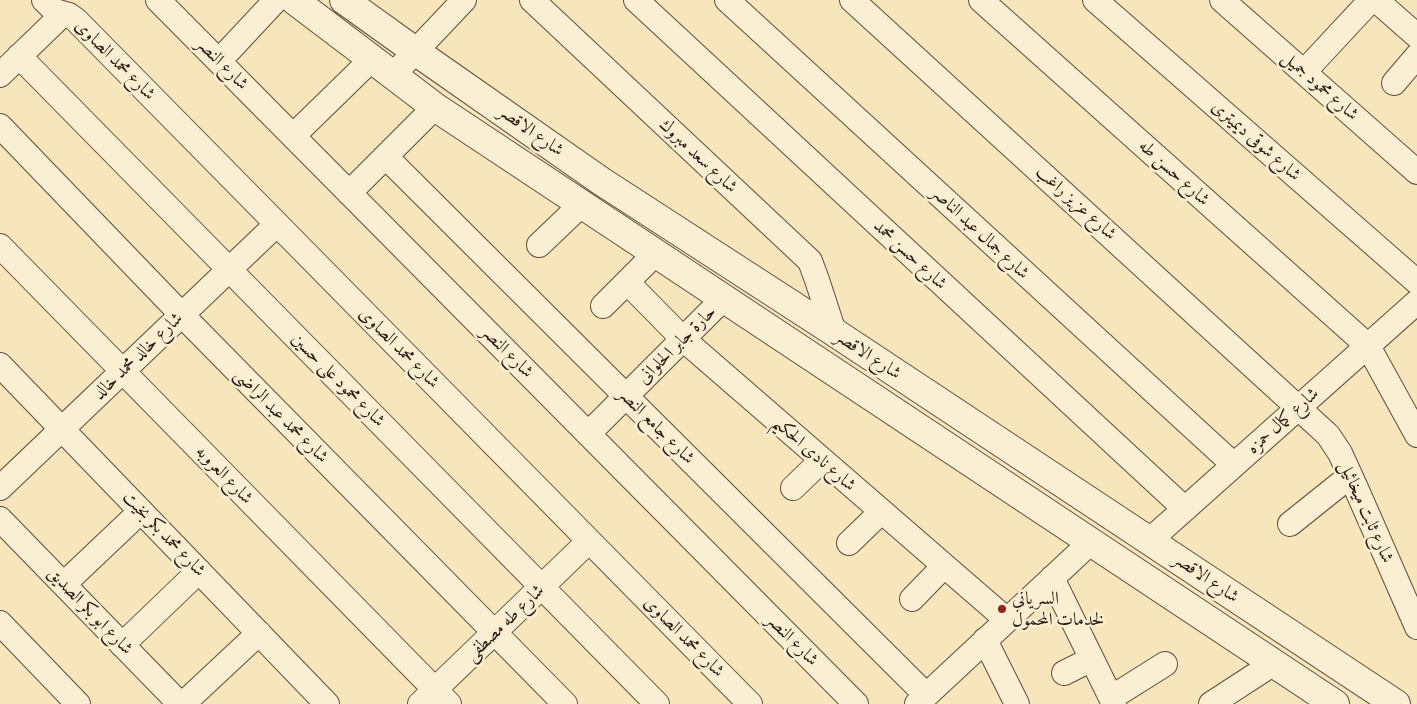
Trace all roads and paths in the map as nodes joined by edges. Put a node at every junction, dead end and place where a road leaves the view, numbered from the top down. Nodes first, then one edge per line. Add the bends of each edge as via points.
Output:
1 (44, 0) edge
2 (276, 0) edge
3 (294, 0) edge
4 (344, 0) edge
5 (464, 0) edge
6 (532, 0) edge
7 (636, 0) edge
8 (727, 0) edge
9 (852, 0) edge
10 (981, 0) edge
11 (1095, 0) edge
12 (1222, 0) edge
13 (1371, 0) edge
14 (161, 1) edge
15 (1390, 4) edge
16 (63, 14) junction
17 (1417, 36) edge
18 (415, 51) junction
19 (19, 56) junction
20 (1417, 56) edge
21 (219, 61) junction
22 (382, 66) junction
23 (1304, 72) junction
24 (0, 75) edge
25 (1394, 83) dead end
26 (435, 107) junction
27 (0, 126) edge
28 (293, 136) junction
29 (386, 157) junction
30 (1417, 172) edge
31 (349, 193) junction
32 (582, 204) junction
33 (277, 224) junction
34 (539, 245) dead end
35 (0, 246) edge
36 (656, 253) junction
37 (229, 270) junction
38 (627, 282) junction
39 (1417, 282) edge
40 (724, 298) junction
41 (1417, 302) edge
42 (603, 306) dead end
43 (182, 315) junction
44 (834, 332) junction
45 (683, 340) junction
46 (1368, 346) junction
47 (2, 370) edge
48 (123, 371) junction
49 (626, 397) junction
50 (1299, 407) junction
51 (62, 429) junction
52 (588, 434) junction
53 (1417, 435) edge
54 (822, 460) junction
55 (1234, 465) junction
56 (1350, 476) junction
57 (0, 488) edge
58 (793, 488) dead end
59 (1184, 509) junction
60 (141, 511) junction
61 (881, 512) junction
62 (0, 519) edge
63 (1290, 524) dead end
64 (1150, 540) junction
65 (589, 541) junction
66 (1090, 542) junction
67 (849, 543) dead end
68 (944, 566) junction
69 (199, 571) junction
70 (1052, 578) junction
71 (64, 584) junction
72 (542, 587) junction
73 (912, 598) dead end
74 (1007, 620) junction
75 (0, 623) edge
76 (1417, 627) edge
77 (259, 633) junction
78 (494, 633) junction
79 (985, 640) junction
80 (122, 645) junction
81 (1092, 659) junction
82 (1274, 663) junction
83 (1165, 664) dead end
84 (1064, 673) dead end
85 (435, 699) edge
86 (318, 701) edge
87 (920, 701) edge
88 (1112, 701) edge
89 (78, 704) edge
90 (181, 704) edge
91 (564, 704) edge
92 (657, 704) edge
93 (750, 704) edge
94 (856, 704) edge
95 (1017, 704) edge
96 (1211, 704) edge
97 (1335, 704) edge
98 (1396, 704) edge

1 - 16 street, شارع محمد الصاوى
2 - 21 street
3 - 22 street, شارع الاقصر
4 - 18 street, شارع الاقصر
5 - 18 street
6 - 44 street, شارع سعد مبروك via 810,261
7 - 59 street, شارع حسن محمد
8 - 55 street, شارع جمال عبد الناصر
9 - 50 street, شارع عزيز راغب
10 - 46 street, شارع حسن طه
11 - 39 street, شارع شوقى ديميترى
12 - 23 street, شارع محمود جميل
13 - 23 street
14 - 21 street, شارع النصر
15 - 17 street
16 - 19 street
16 - 33 street, شارع محمد الصاوى via 76,20
18 - 22 street
18 - 44 street, شارع الاقصر via 601,181
19 - 24 street
19 - 37 street, شارع محمود على حسين
20 - 25 street
21 - 28 street, شارع النصر
22 - 26 street, شارع الاقصر
22 - 28 street
23 - 30 street, شارع محمود جميل
26 - 29 street
26 - 32 street, شارع الاقصر
27 - 43 street, شارع محمد عبد الراضى
28 - 31 street, شارع النصر
29 - 31 street
29 - 49 street, شارع جامع النصر
31 - 52 street, شارع النصر
32 - 34 street
32 - 36 street, شارع الاقصر
33 - 37 street, شارع خالد محمد خالد
33 - 65 street, شارع محمد الصاوى
35 - 48 street, شارع العروبه
36 - 38 street
36 - 40 street, شارع الاقصر
37 - 43 street, شارع خالد محمد خالد
37 - 72 street, شارع محمود على حسين
38 - 42 street
38 - 45 street, شارع نادى الحكيم
40 - 45 street, حارة جابر الحلوانى
40 - 66 street, شارع الاقصر
41 - 46 street, شارع كمال حمزه
43 - 48 street, شارع خالد محمد خالد
43 - 78 street, شارع محمد عبد الراضى
44 - 64 street, شارع الاقصر
45 - 49 street, حارة جابر الحلوانى
45 - 54 street, شارع نادى الحكيم
46 - 50 street, شارع كمال حمزه
46 - 53 street, شارع حسن طه
47 - 51 street, شارع محمد بكر بخيت
48 - 51 street, شارع خالد محمد خالد
48 - 85 street, شارع العروبه
49 - 52 street, حارة جابر الحلوانى
49 - 87 street, شارع جامع النصر
50 - 55 street, شارع كمال حمزه
50 - 56 street, شارع ثابت ميخائيل via 1328,435
51 - 57 street, شارع خالد محمد خالد
51 - 60 street, شارع محمد بكر بخيت
52 - 94 street, شارع النصر
54 - 58 street
54 - 61 street, شارع نادى الحكيم
55 - 59 street, شارع كمال حمزه
56 - 63 street
56 - 76 street, شارع ثابت ميخائيل
59 - 64 street, شارع كمال حمزه
60 - 69 street, شارع محمد بكر بخيت
60 - 71 street
61 - 67 street
61 - 68 street, شارع نادى الحكيم
62 - 71 street, شارع ابو بكر الصديق
64 - 98 street, شارع الاقصر
65 - 72 street, شارع طه مصطفى
65 - 93 street, شارع محمد الصاوى
66 - 70 street
66 - 82 street, شارع الاقصر
68 - 73 street
68 - 74 street, شارع نادى الحكيم
69 - 77 street, شارع محمد بكر بخيت
69 - 80 street
70 - 74 street
70 - 81 street
71 - 80 street, شارع ابو بكر الصديق
72 - 78 street, شارع طه مصطفى
72 - 92 street, شارع محمود على حسين
74 - 79 street
75 - 89 street
77 - 86 street, شارع محمد بكر بخيت
77 - 90 street
78 - 85 street, شارع طه مصطفى
78 - 91 street, شارع محمد عبد الراضى
79 - 87 street
79 - 95 street
80 - 90 street, شارع ابو بكر الصديق
81 - 84 street
81 - 88 street
82 - 96 street
82 - 97 street, شارع الاقصر
83 - 88 street

